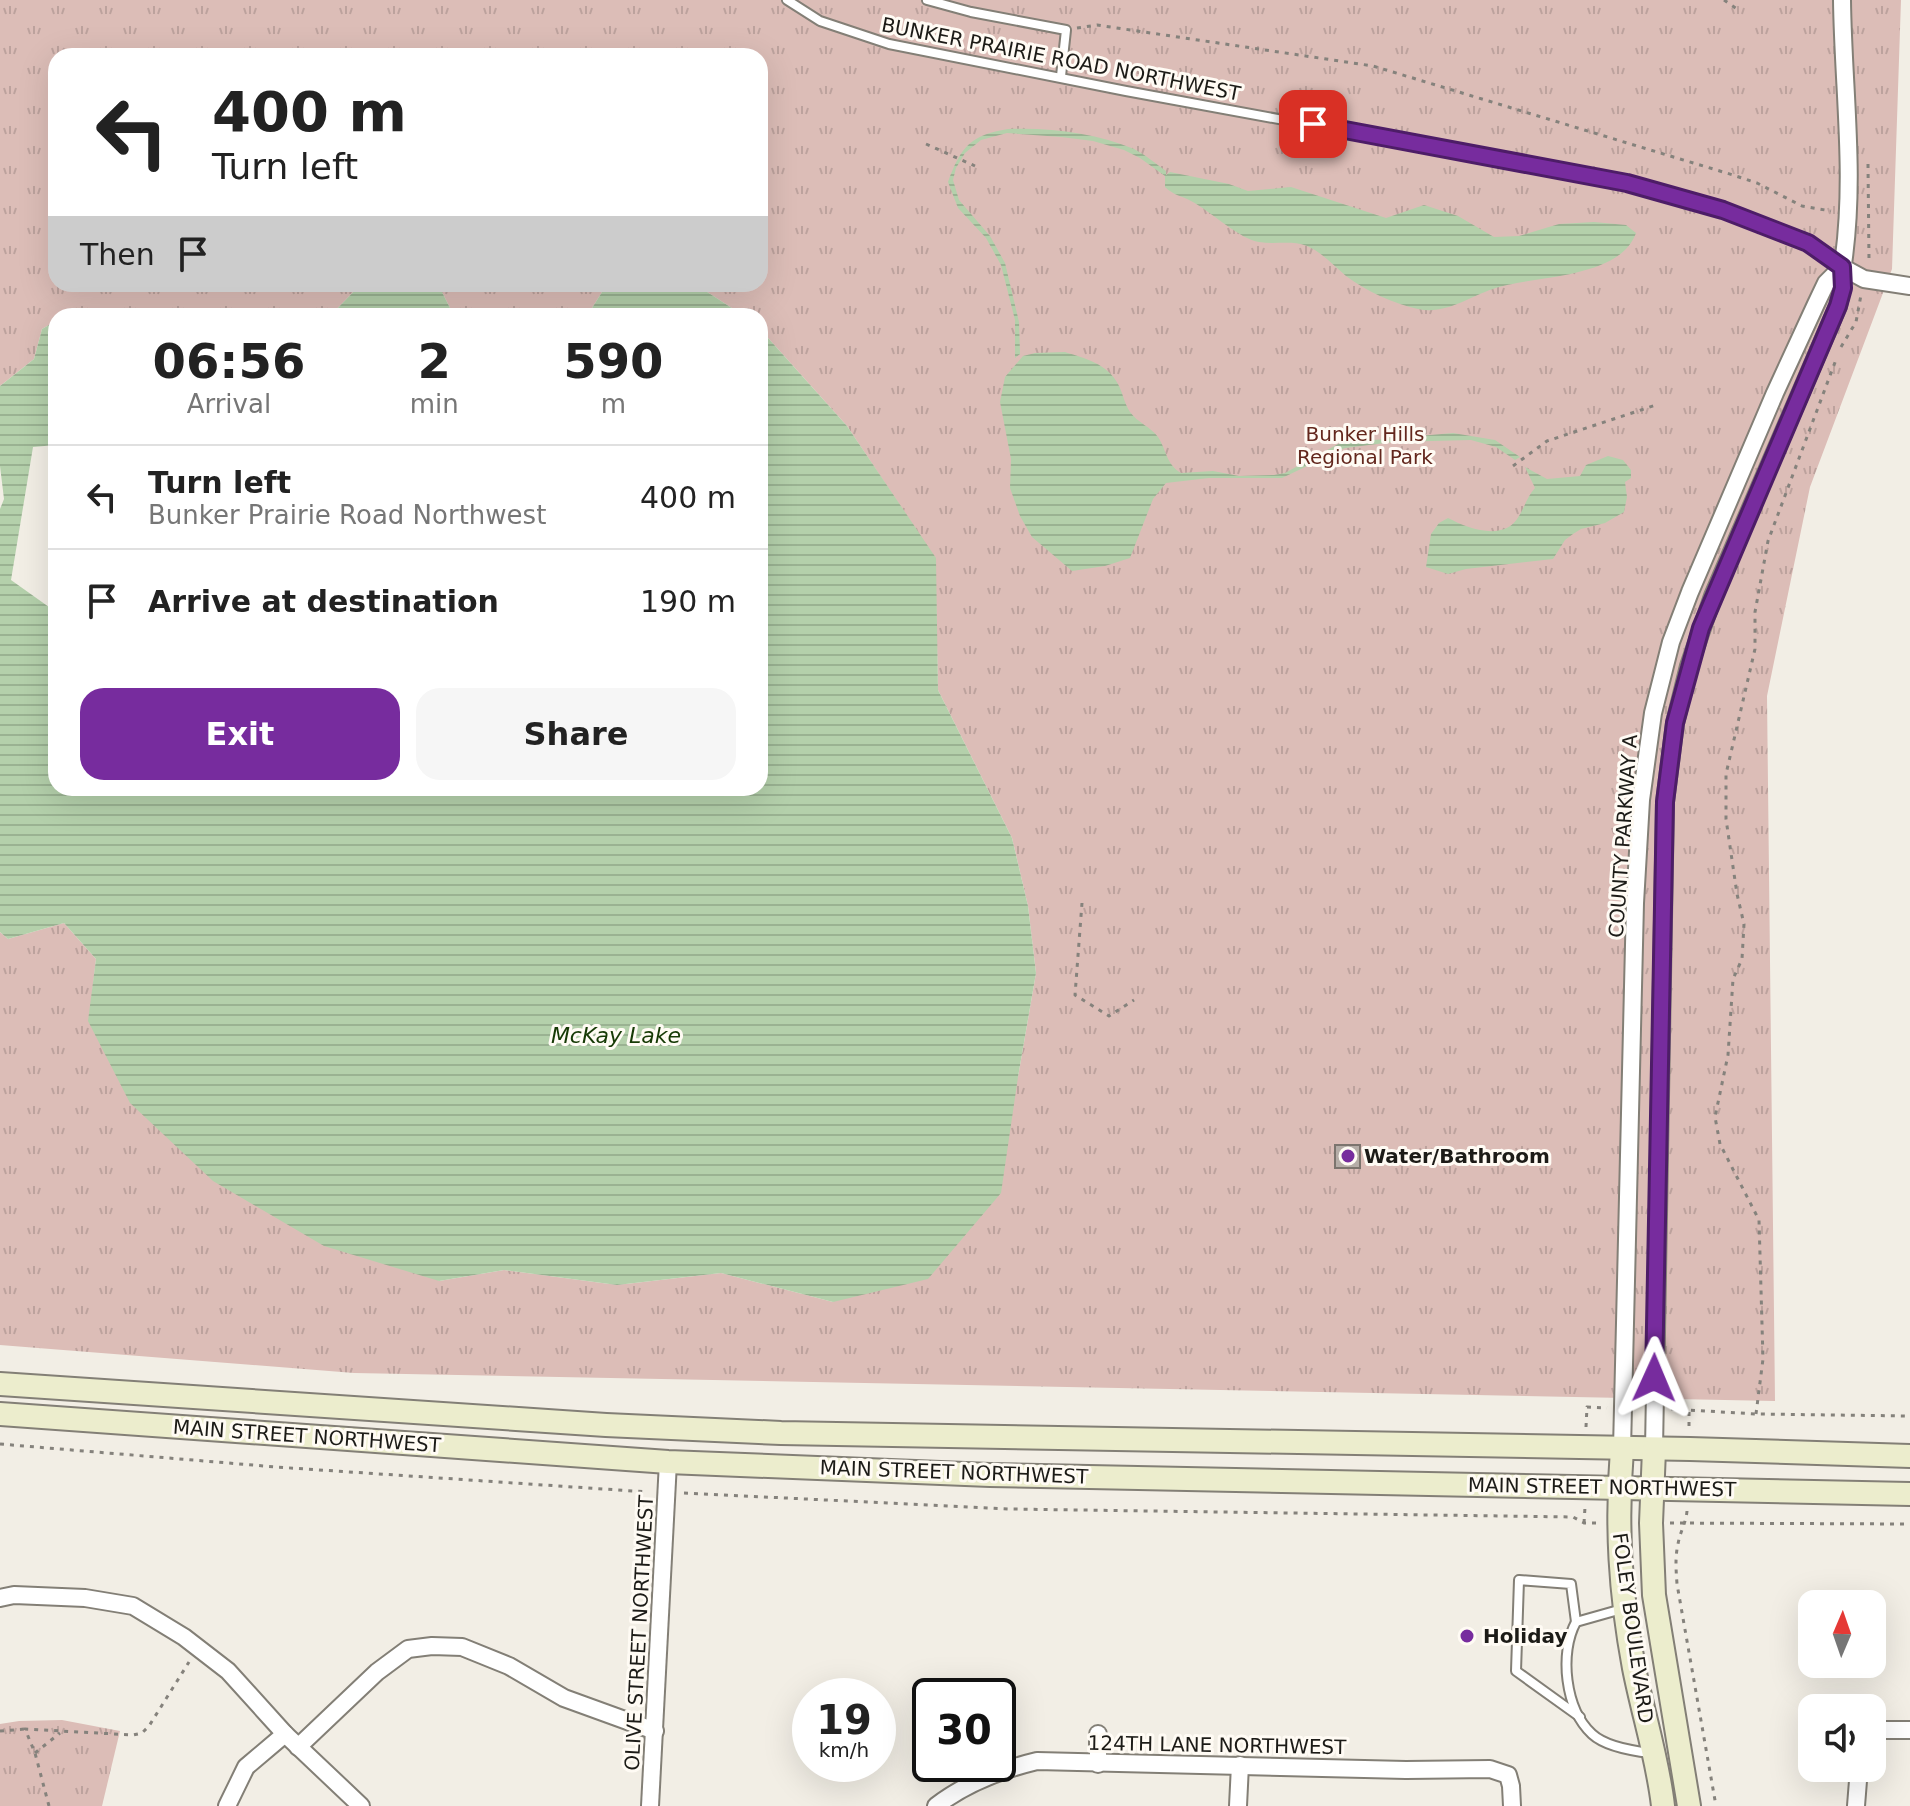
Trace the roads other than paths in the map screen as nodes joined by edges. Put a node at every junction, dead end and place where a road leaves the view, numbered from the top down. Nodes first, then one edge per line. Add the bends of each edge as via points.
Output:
1 (787, 0) edge
2 (927, 0) edge
3 (1842, 0) edge
4 (1061, 76) junction
5 (1842, 267) junction
6 (1910, 286) edge
7 (0, 1384) edge
8 (0, 1414) edge
9 (1622, 1449) junction
10 (1654, 1450) junction
11 (1910, 1456) edge
12 (668, 1462) junction
13 (1619, 1486) junction
14 (1652, 1487) junction
15 (1910, 1494) edge
16 (0, 1598) edge
17 (1626, 1608) junction
18 (1576, 1622) junction
19 (1580, 1717) junction
20 (1886, 1730) edge
21 (1910, 1730) edge
22 (655, 1731) junction
23 (285, 1734) junction
24 (1098, 1734) dead end
25 (298, 1747) junction
26 (1652, 1753) junction
27 (1098, 1764) junction
28 (1240, 1765) junction
29 (1858, 1782) edge
30 (227, 1806) edge
31 (361, 1806) edge
32 (650, 1806) edge
33 (936, 1806) edge
34 (1238, 1806) edge
35 (1512, 1806) edge
36 (1663, 1806) edge
37 (1689, 1806) edge
38 (1856, 1806) edge

1 - 4 lane, BUNKER PRAIRIE ROAD NORTHWEST via 820,21 889,44
2 - 4 lane via 1066,30
3 - 5 street, COUNTY PARKWAY A via 1850,199
4 - 5 lane, BUNKER PRAIRIE ROAD NORTHWEST via 1627,183 1723,210 1808,243
5 - 6 street via 1864,279
5 - 9 street, COUNTY PARKWAY A via 1826,283 1810,316 1690,592 1653,713 1635,903
5 - 10 street, COUNTY PARKWAY A via 1838,306 1713,596 1675,723 1665,802
7 - 9 main road, MAIN STREET NORTHWEST via 765,1432
8 - 12 main road, MAIN STREET NORTHWEST
9 - 10 main road, MAIN STREET NORTHWEST
9 - 13 main road, FOLEY BOULEVARD
10 - 11 main road, MAIN STREET NORTHWEST
10 - 14 main road, FOLEY BOULEVARD
12 - 13 main road, MAIN STREET NORTHWEST via 1021,1476
12 - 22 street, OLIVE STREET NORTHWEST
13 - 14 main road, MAIN STREET NORTHWEST
13 - 17 main road, FOLEY BOULEVARD
14 - 15 main road, MAIN STREET NORTHWEST
14 - 37 main road, FOLEY BOULEVARD via 1654,1595
16 - 23 street via 85,1598 133,1606 228,1671
17 - 18 lane
17 - 26 main road, FOLEY BOULEVARD
18 - 19 lane via 1567,1648 1571,1695
18 - 19 lane via 1571,1584 1519,1580 1516,1671
19 - 26 lane via 1592,1735 1611,1745
20 - 21 street
22 - 25 street via 564,1698 509,1666 462,1647 432,1646 408,1649 377,1672
22 - 32 street, OLIVE STREET NORTHWEST
23 - 25 street
23 - 30 street via 246,1767
24 - 27 street
25 - 31 street
26 - 36 main road, FOLEY BOULEVARD
27 - 28 street, 124TH LANE NORTHWEST
27 - 33 street, 124TH LANE NORTHWEST via 1037,1761 1011,1767 973,1782
28 - 34 street
28 - 35 street, 124TH LANE NORTHWEST via 1490,1769 1508,1775
29 - 38 street

